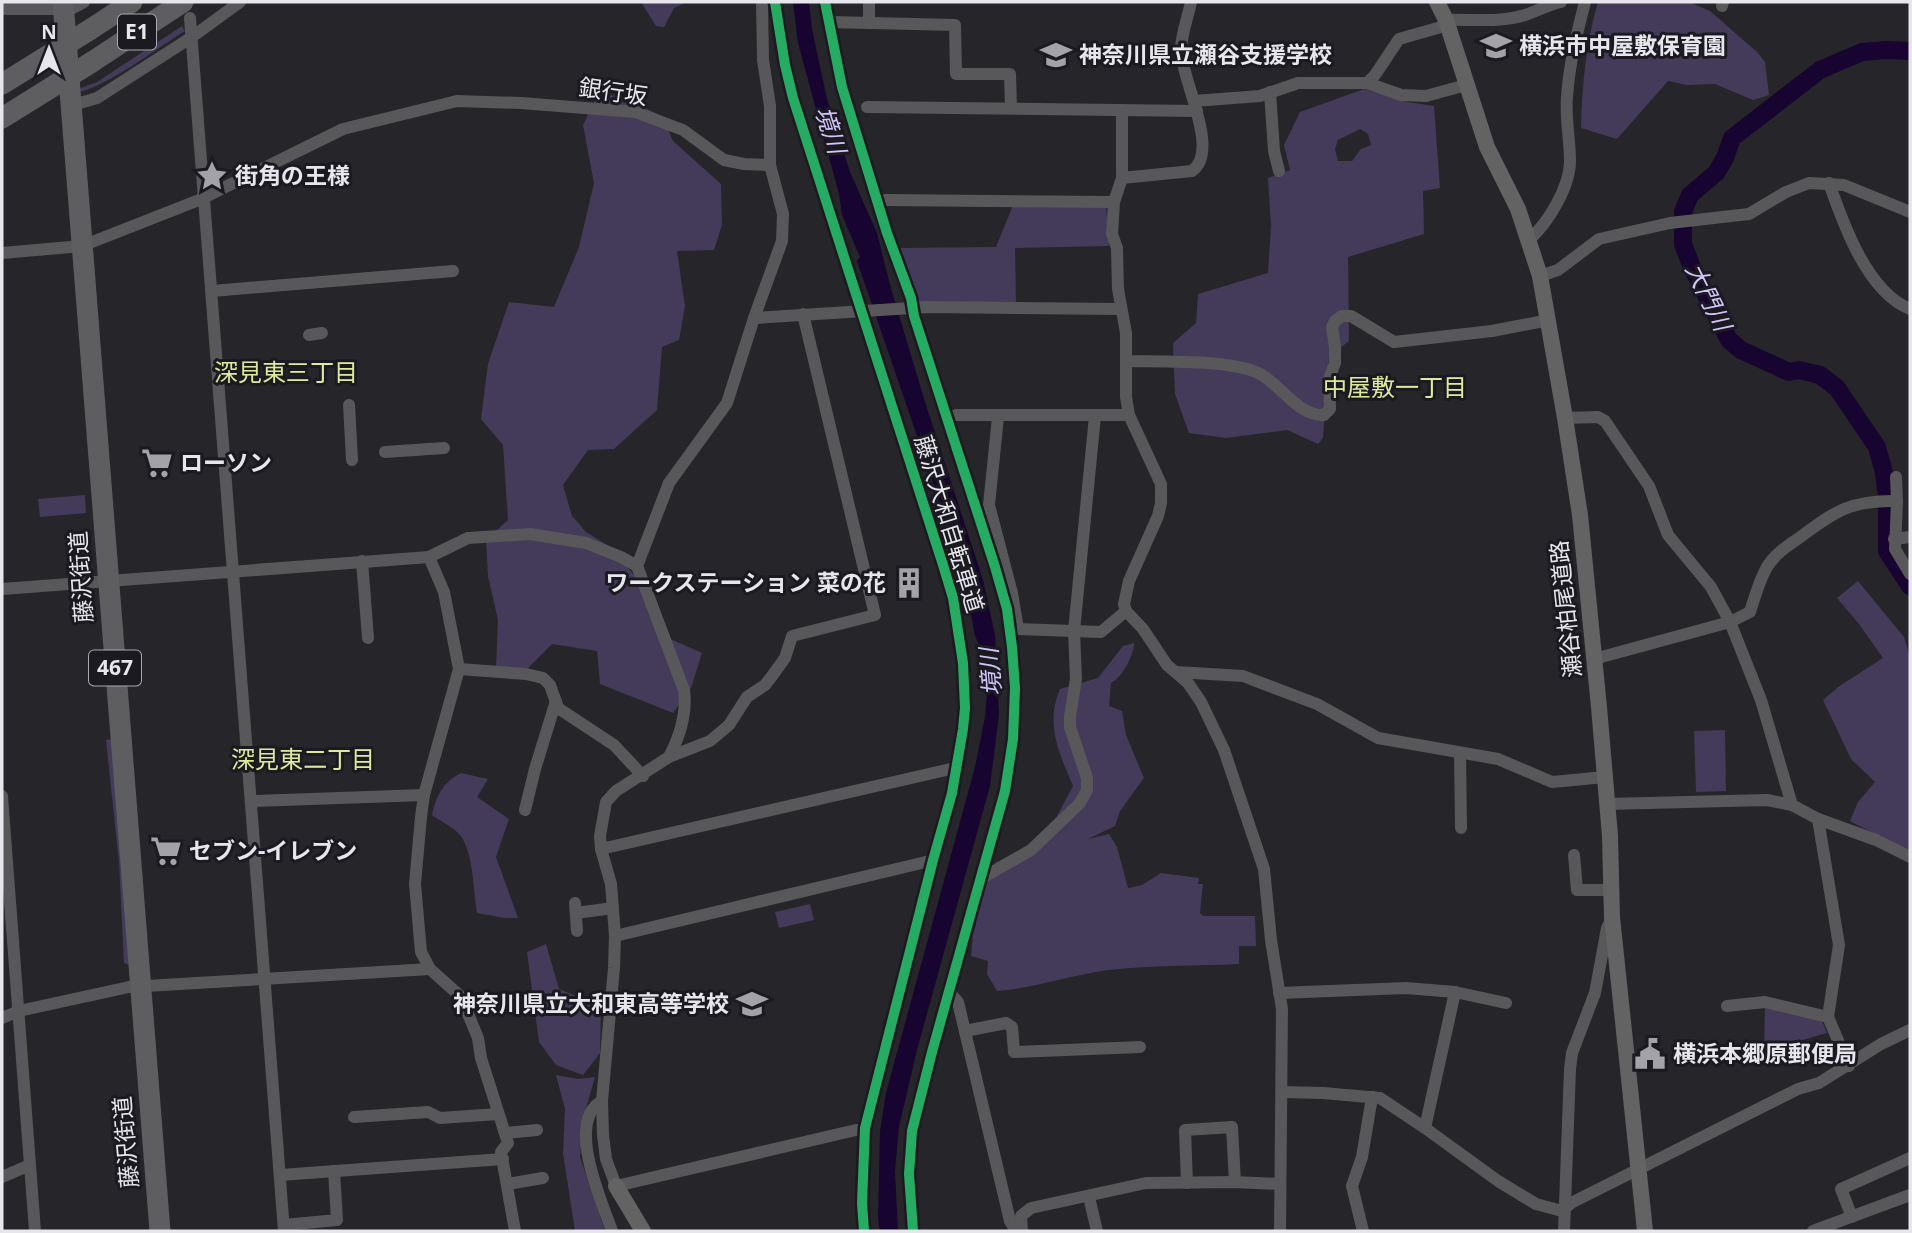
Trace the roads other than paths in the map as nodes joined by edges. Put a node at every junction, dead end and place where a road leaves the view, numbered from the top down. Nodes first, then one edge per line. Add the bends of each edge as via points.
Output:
1 (84, 2) edge
2 (132, 2) edge
3 (240, 2) edge
4 (762, 2) edge
5 (825, 2) edge
6 (869, 2) edge
7 (1191, 2) edge
8 (1525, 2) edge
9 (1561, 2) edge
10 (1585, 2) edge
11 (64, 5) edge
12 (2, 9) edge
13 (187, 10) edge
14 (1442, 11) edge
15 (1524, 16) junction
16 (828, 22) junction
17 (869, 23) junction
18 (192, 37) junction
19 (1367, 83) junction
20 (2, 84) edge
21 (1466, 85) junction
22 (1270, 92) junction
23 (73, 104) junction
24 (1195, 106) junction
25 (867, 107) dead end
26 (1011, 108) junction
27 (1122, 110) junction
28 (2, 118) edge
29 (858, 138) junction
30 (770, 165) junction
31 (1279, 171) dead end
32 (1122, 178) junction
33 (1829, 183) junction
34 (204, 197) junction
35 (885, 200) junction
36 (1114, 202) junction
37 (1910, 212) edge
38 (1529, 240) junction
39 (82, 246) junction
40 (2, 253) edge
41 (899, 267) junction
42 (453, 271) dead end
43 (1540, 276) junction
44 (212, 291) junction
45 (909, 307) junction
46 (1121, 309) junction
47 (1910, 309) edge
48 (803, 314) junction
49 (754, 318) junction
50 (1549, 320) junction
51 (323, 333) dead end
52 (309, 335) dead end
53 (1127, 361) junction
54 (349, 405) dead end
55 (956, 415) dead end
56 (1095, 415) junction
57 (1129, 415) junction
58 (998, 416) junction
59 (1565, 418) junction
60 (444, 448) dead end
61 (385, 452) dead end
62 (352, 460) dead end
63 (1896, 477) dead end
64 (1891, 501) junction
65 (1910, 537) edge
66 (1894, 540) junction
67 (429, 557) junction
68 (362, 561) junction
69 (637, 566) junction
70 (234, 572) junction
71 (1910, 574) edge
72 (108, 581) junction
73 (2, 589) edge
74 (1125, 611) junction
75 (1730, 622) junction
76 (1073, 631) junction
77 (368, 638) dead end
78 (1594, 659) junction
79 (459, 670) junction
80 (1176, 672) junction
81 (556, 701) junction
82 (1460, 753) junction
83 (669, 757) junction
84 (955, 768) dead end
85 (643, 776) junction
86 (1605, 777) junction
87 (424, 795) junction
88 (2, 796) edge
89 (253, 800) junction
90 (1607, 804) junction
91 (1792, 805) junction
92 (525, 810) dead end
93 (1818, 819) junction
94 (1461, 828) dead end
95 (601, 849) junction
96 (1910, 857) edge
97 (930, 861) dead end
98 (1589, 866) dead end
99 (5, 873) edge
100 (980, 879) junction
101 (1611, 890) junction
102 (613, 908) junction
103 (1612, 917) junction
104 (577, 931) dead end
105 (615, 936) junction
106 (430, 969) junction
107 (265, 979) junction
108 (140, 986) junction
109 (949, 992) junction
110 (1455, 992) junction
111 (1279, 993) junction
112 (1506, 1003) dead end
113 (1727, 1006) dead end
114 (19, 1012) junction
115 (1828, 1017) junction
116 (2, 1018) edge
117 (1910, 1030) edge
118 (965, 1031) junction
119 (1140, 1047) dead end
120 (1849, 1066) junction
121 (1282, 1092) junction
122 (1372, 1097) junction
123 (602, 1101) junction
124 (498, 1114) junction
125 (354, 1117) dead end
126 (1425, 1128) junction
127 (537, 1130) dead end
128 (856, 1130) dead end
129 (506, 1133) junction
130 (1910, 1158) edge
131 (503, 1159) junction
132 (30, 1165) junction
133 (1638, 1167) junction
134 (334, 1171) junction
135 (280, 1175) junction
136 (2, 1177) edge
137 (543, 1178) dead end
138 (1235, 1182) junction
139 (1187, 1183) junction
140 (508, 1184) junction
141 (1280, 1184) junction
142 (616, 1185) junction
143 (1910, 1195) edge
144 (1089, 1197) junction
145 (1566, 1208) junction
146 (1852, 1217) junction
147 (284, 1228) edge
148 (36, 1231) edge
149 (160, 1231) edge
150 (515, 1231) edge
151 (612, 1231) edge
152 (643, 1231) edge
153 (913, 1231) edge
154 (1016, 1231) edge
155 (1022, 1231) edge
156 (1097, 1231) edge
157 (1280, 1231) edge
158 (1363, 1231) edge
159 (1564, 1231) edge
160 (1644, 1231) edge
161 (1813, 1231) edge

1 - 11 street via 72,8
2 - 20 highway, E1, bridge
3 - 18 street
4 - 30 street
5 - 16 street
6 - 17 street
7 - 24 street via 1181,50
8 - 15 street
9 - 15 street
10 - 38 street via 1567,93 1567,180 1545,224
11 - 12 street
11 - 23 highway, 藤沢街道 / 467
13 - 18 street
13 - 28 highway, E1, bridge
14 - 15 street via 1504,19
14 - 19 street via 1399,39
14 - 21 main road, 瀬谷柏尾道路
16 - 17 street
16 - 29 street
17 - 26 street via 956,25 956,74 1010,74
18 - 23 street via 97,99
18 - 34 street
19 - 21 street via 1401,95 1426,96
19 - 22 street via 1298,83
21 - 38 main road, 瀬谷柏尾道路
22 - 24 street
22 - 31 street
23 - 39 highway, 藤沢街道 / 467
24 - 27 street
24 - 32 street via 1204,151 1198,167
25 - 26 street
26 - 27 street
27 - 32 street
29 - 35 street via 864,136
29 - 41 street
30 - 34 street, 銀行坂 via 724,160 683,130 635,112 457,101 343,129
30 - 49 street via 784,225
32 - 36 street
33 - 37 street
33 - 43 street via 1809,183 1749,214 1682,221 1599,239 1558,270
33 - 47 street via 1842,221 1870,272 1889,295
34 - 39 street, 銀行坂
34 - 44 street
35 - 36 street
35 - 41 street via 903,262
36 - 46 street via 1112,234
38 - 43 main road, 瀬谷柏尾道路
39 - 40 street, 銀行坂
39 - 72 highway, 藤沢街道 / 467
41 - 45 street via 911,298
42 - 44 street
43 - 50 main road, 瀬谷柏尾道路
44 - 70 street
45 - 46 street
45 - 48 street
45 - 100 street via 995,568 1012,647 1013,740
46 - 53 street
48 - 49 street
48 - 83 street via 875,614 792,636 785,658 765,685 747,697 729,726 710,741
49 - 69 street via 727,403 669,483
50 - 53 street via 1394,342 1351,316 1342,316 1332,327 1331,409 1324,415 1308,412 1261,374 1245,369
50 - 59 main road, 瀬谷柏尾道路
51 - 52 street
53 - 57 street
54 - 62 street
55 - 58 street
56 - 57 street
56 - 58 street
56 - 76 street
57 - 74 street via 1162,491 1158,516 1129,581
58 - 76 street via 989,505 1018,629
59 - 75 street via 1605,421 1649,486 1668,535 1711,587
59 - 78 main road, 瀬谷柏尾道路
60 - 61 street
63 - 64 street
64 - 66 street
64 - 75 street via 1835,512 1780,551 1768,565 1750,612
65 - 66 street
66 - 71 street via 1897,555
67 - 68 street
67 - 69 street via 468,538 530,534 586,543
67 - 79 street via 444,592
68 - 70 street
68 - 77 street
69 - 83 street via 684,690 686,705
70 - 72 street
70 - 89 street
72 - 73 street
72 - 108 highway, 藤沢街道 / 467
74 - 76 street via 1101,632
74 - 80 street
75 - 78 street
75 - 91 street via 1761,699
76 - 100 street via 1076,679 1070,727 1087,790 1080,803 1031,850
78 - 86 main road, 瀬谷柏尾道路
79 - 81 street via 543,678
79 - 87 street
80 - 82 street via 1243,676 1317,704 1378,738
80 - 111 street via 1201,702 1224,750 1262,861
81 - 85 street via 558,708 614,745
81 - 92 street
82 - 86 street via 1498,759 1552,782
82 - 94 street
83 - 85 street
84 - 95 street
85 - 95 street via 606,802
86 - 90 main road, 瀬谷柏尾道路
87 - 89 street
87 - 106 street via 415,884 421,952
88 - 99 street
89 - 107 street
90 - 91 street via 1767,800
90 - 101 main road, 瀬谷柏尾道路
91 - 93 street
93 - 96 street
93 - 115 street via 1839,945
95 - 102 street
97 - 105 street
98 - 101 street via 1575,861 1577,890
99 - 114 street
100 - 109 street
101 - 103 main road, 瀬谷柏尾道路
102 - 104 street via 575,908
102 - 105 street
103 - 133 main road, 瀬谷柏尾道路
103 - 145 street via 1595,993 1572,1053
105 - 123 street
106 - 107 street
106 - 124 street via 464,1004
107 - 108 street
107 - 135 street
108 - 114 street
108 - 149 highway, 藤沢街道 / 467
109 - 118 street via 957,1002
109 - 153 street via 912,1131 909,1186
110 - 111 street via 1406,988
110 - 112 street
110 - 126 street
111 - 121 street
113 - 115 street via 1765,1002
114 - 116 street
114 - 132 street
115 - 120 street
117 - 120 street
118 - 119 street via 1006,1023 1012,1027 1014,1052
118 - 154 street
120 - 133 street
121 - 122 street
121 - 141 street
122 - 126 street
122 - 158 street via 1352,1186
123 - 142 street via 604,1147
123 - 151 street via 591,1111 586,1140 588,1160
124 - 125 street
124 - 129 street
126 - 145 street via 1536,1204 1562,1211
127 - 129 street
128 - 142 street
129 - 131 street
130 - 146 street via 1841,1189
131 - 134 street
131 - 140 street
132 - 136 street
132 - 148 street
133 - 145 street
133 - 160 main road, 瀬谷柏尾道路
134 - 135 street
134 - 147 street via 338,1220
135 - 147 street
137 - 140 street
138 - 139 street
138 - 139 street via 1232,1127 1185,1130
138 - 141 street
139 - 144 street via 1146,1184
140 - 150 street
141 - 157 street
142 - 152 main road
143 - 146 street
144 - 155 street via 1031,1208 1021,1216
144 - 156 street
145 - 159 street
146 - 161 street

